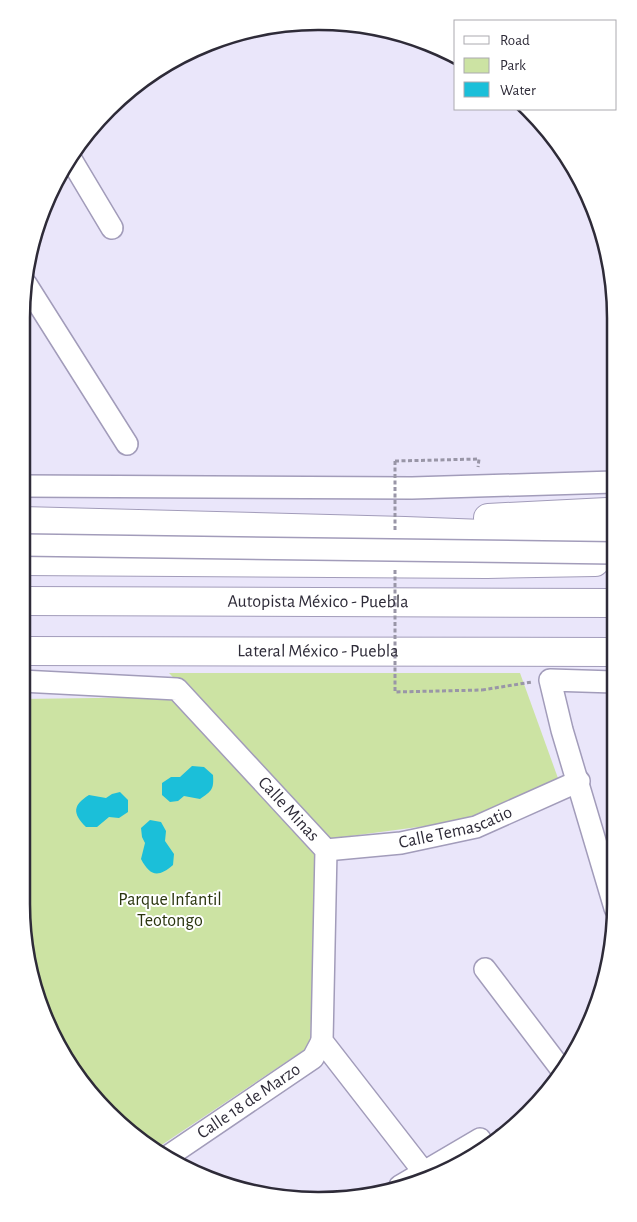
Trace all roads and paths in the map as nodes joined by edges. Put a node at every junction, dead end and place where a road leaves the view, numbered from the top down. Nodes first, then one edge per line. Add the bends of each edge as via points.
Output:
1 (75, 165) edge
2 (112, 228) dead end
3 (31, 299) edge
4 (127, 444) dead end
5 (395, 461) dead end
6 (607, 482) edge
7 (30, 486) edge
8 (607, 512) edge
9 (30, 521) edge
10 (607, 531) edge
11 (30, 532) edge
12 (400, 534) junction
13 (607, 541) edge
14 (30, 545) edge
15 (607, 553) edge
16 (30, 561) edge
17 (607, 562) edge
18 (395, 567) dead end
19 (30, 601) edge
20 (607, 603) edge
21 (30, 650) edge
22 (607, 652) edge
23 (550, 680) junction
24 (30, 681) edge
25 (607, 682) edge
26 (579, 781) junction
27 (326, 850) junction
28 (607, 880) edge
29 (486, 969) dead end
30 (322, 1041) junction
31 (558, 1065) edge
32 (480, 1139) dead end
33 (173, 1153) edge
34 (423, 1171) junction
35 (418, 1174) edge

1 - 2 street
3 - 4 street
5 - 12 path, bridge
6 - 7 street via 412,488
8 - 12 highway via 454,520
9 - 12 highway
10 - 12 highway via 536,536
11 - 13 street
14 - 15 street, bridge
16 - 17 highway
18 - 23 path, bridge via 395,692 482,690
19 - 20 highway, Autopista México - Puebla
21 - 22 highway, Lateral México - Puebla
23 - 25 street
23 - 26 street
24 - 27 street, Calle Minas via 177,689
26 - 27 street, Calle Temascatio via 476,827 401,843
26 - 28 street
27 - 30 street, Calle Minas
29 - 31 street
30 - 33 street, Calle 18 de Marzo via 313,1058
30 - 34 street
32 - 34 street
34 - 35 street

